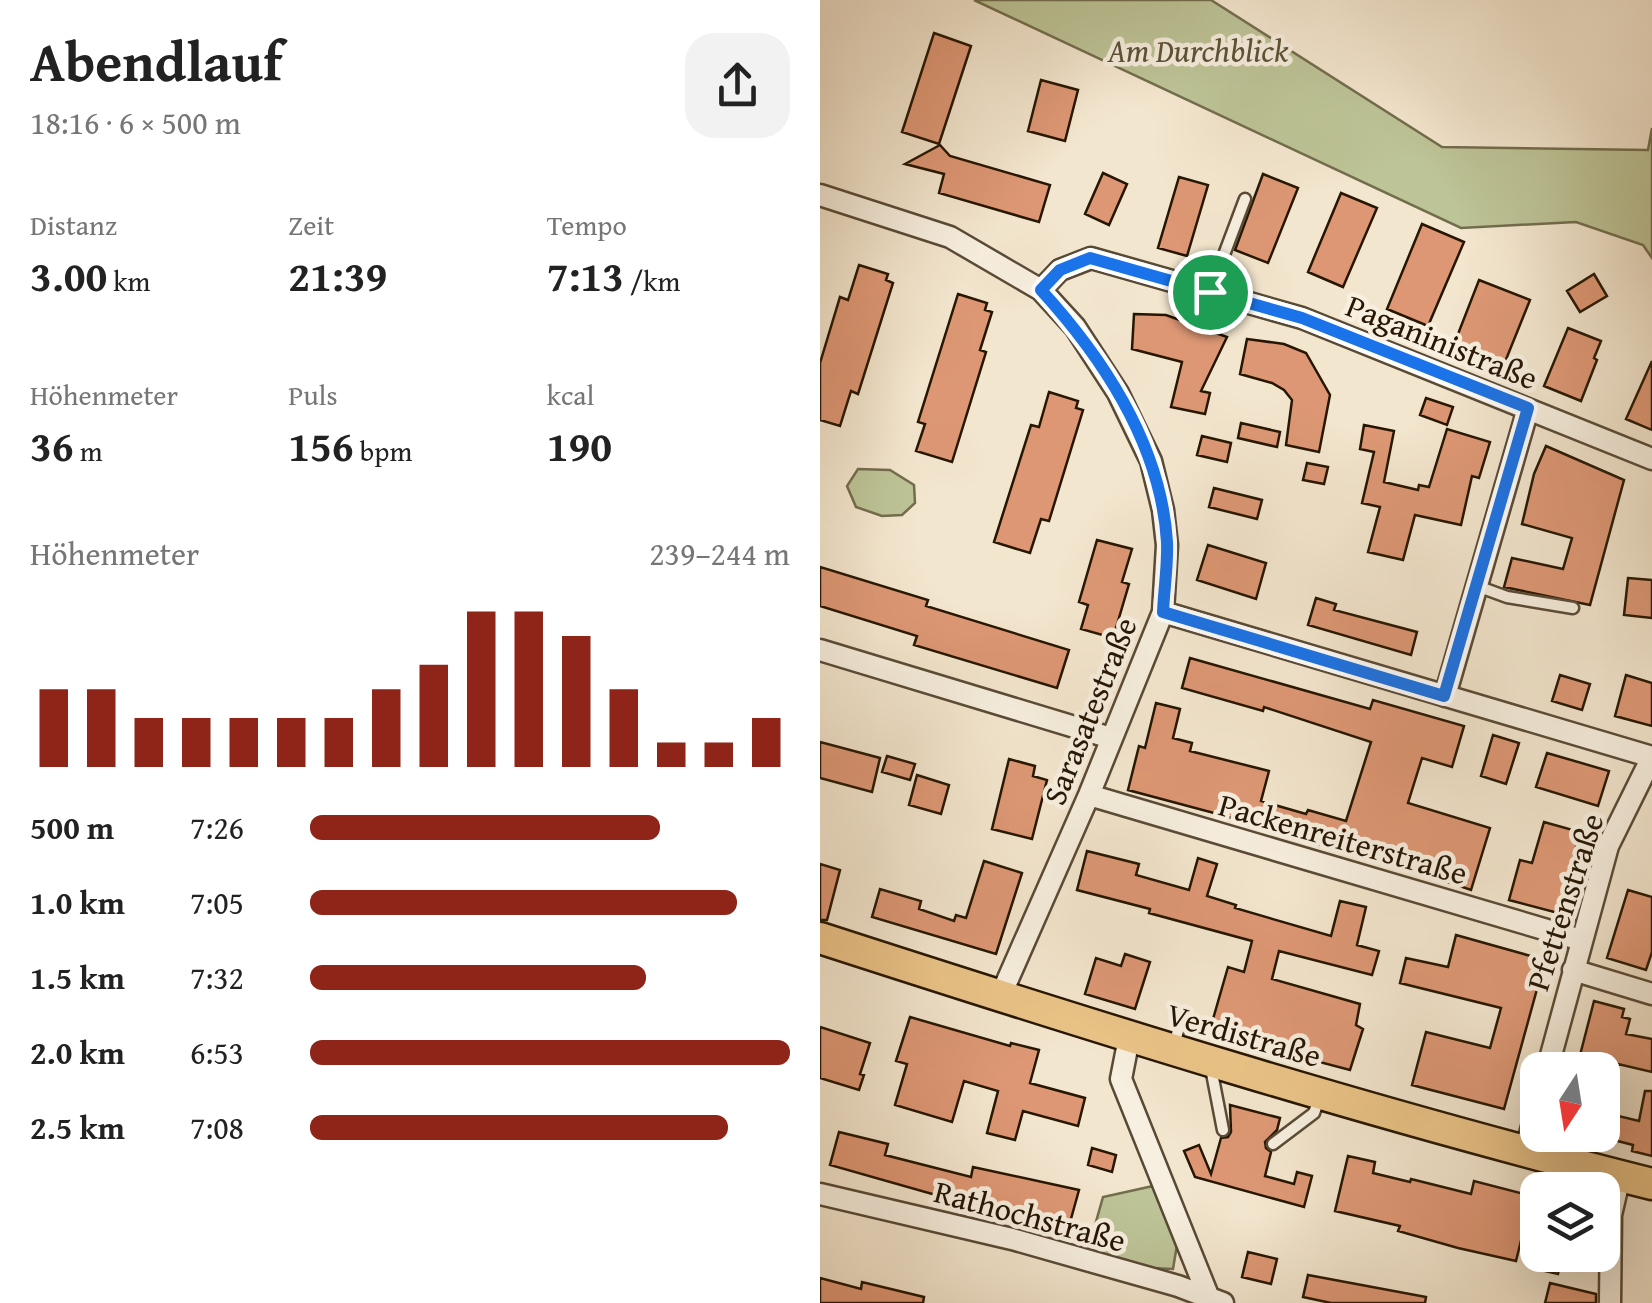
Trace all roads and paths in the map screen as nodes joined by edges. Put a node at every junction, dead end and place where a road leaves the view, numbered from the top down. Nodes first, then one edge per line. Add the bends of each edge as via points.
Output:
1 (820, 195) edge
2 (1244, 199) dead end
3 (1041, 290) junction
4 (1210, 292) junction
5 (1528, 408) junction
6 (1652, 459) edge
7 (1476, 586) junction
8 (1573, 608) dead end
9 (1163, 612) junction
10 (820, 650) edge
11 (1444, 696) junction
12 (1111, 738) junction
13 (1652, 757) edge
14 (1089, 796) junction
15 (820, 938) edge
16 (1581, 940) junction
17 (1573, 970) junction
18 (1652, 994) edge
19 (1000, 997) junction
20 (1181, 1020) dead end
21 (1130, 1038) junction
22 (1172, 1051) junction
23 (1551, 1052) edge
24 (1210, 1062) junction
25 (1320, 1094) junction
26 (1223, 1130) dead end
27 (1273, 1144) dead end
28 (1520, 1151) edge
29 (1525, 1152) edge
30 (1604, 1172) edge
31 (1620, 1176) edge
32 (1652, 1184) edge
33 (820, 1194) edge
34 (1610, 1272) edge
35 (1215, 1302) edge
36 (1610, 1303) edge

1 - 3 street, Sarasatestraße via 950,237
2 - 4 lane
3 - 4 street, Paganinistraße via 1060,270 1090,258
3 - 9 street, Sarasatestraße via 1075,327 1118,393 1151,461 1167,545
4 - 5 street, Paganinistraße via 1302,318
5 - 6 street, Paganinistraße
5 - 7 street
7 - 8 lane
7 - 11 street
9 - 11 street
9 - 12 street, Sarasatestraße
10 - 12 street
11 - 13 street
12 - 14 street, Sarasatestraße
13 - 16 street, Pfettenstraße via 1608,846
14 - 16 street, Packenreiterstraße
14 - 19 street, Sarasatestraße
15 - 19 main road, Verdistraße
16 - 17 street, Pfettenstraße
17 - 18 street
17 - 23 street, Pfettenstraße
19 - 21 main road, Verdistraße
20 - 22 lane
21 - 22 main road, Verdistraße
21 - 35 street via 1120,1079
22 - 24 main road, Verdistraße
24 - 25 main road, Verdistraße
24 - 26 lane
25 - 27 lane via 1314,1113
25 - 28 main road, Verdistraße
29 - 30 main road, Verdistraße
31 - 32 main road, Verdistraße
33 - 35 street, Rathochstraße via 1012,1240
34 - 36 street

